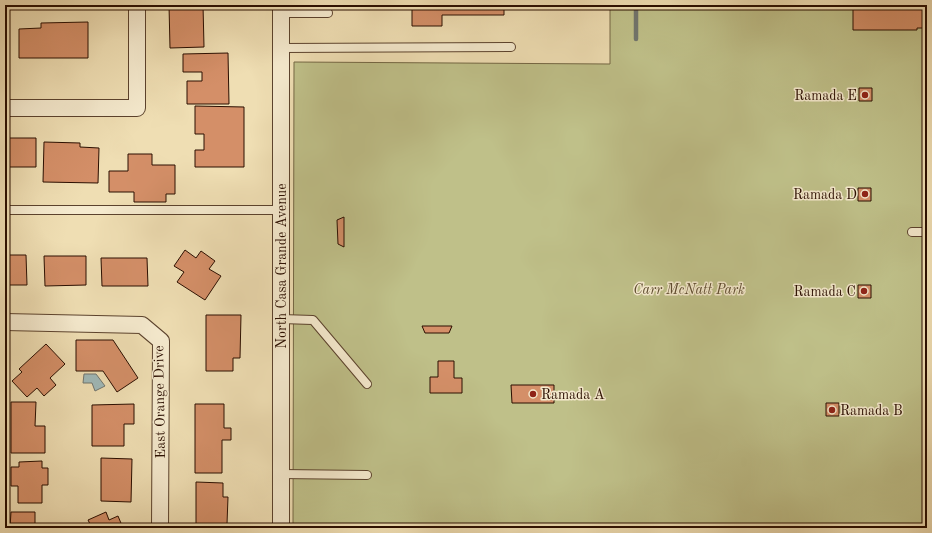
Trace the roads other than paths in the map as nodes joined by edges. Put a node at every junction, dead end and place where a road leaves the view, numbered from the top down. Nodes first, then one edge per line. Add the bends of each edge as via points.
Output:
1 (137, 5) edge
2 (281, 9) edge
3 (328, 13) dead end
4 (511, 47) dead end
5 (281, 48) junction
6 (5, 108) edge
7 (5, 210) edge
8 (281, 210) junction
9 (912, 232) dead end
10 (927, 232) edge
11 (281, 319) junction
12 (5, 322) edge
13 (367, 384) dead end
14 (281, 474) junction
15 (367, 475) dead end
16 (160, 528) edge
17 (281, 528) edge

1 - 6 street via 137,108
2 - 3 lane
2 - 5 street, North Casa Grande Avenue
4 - 5 lane
5 - 8 street, North Casa Grande Avenue
7 - 8 lane
8 - 11 street, North Casa Grande Avenue
9 - 10 lane
11 - 13 lane via 313,320
11 - 14 street, North Casa Grande Avenue
12 - 16 street, East Orange Drive via 142,325 161,341
14 - 15 lane
14 - 17 street, North Casa Grande Avenue

